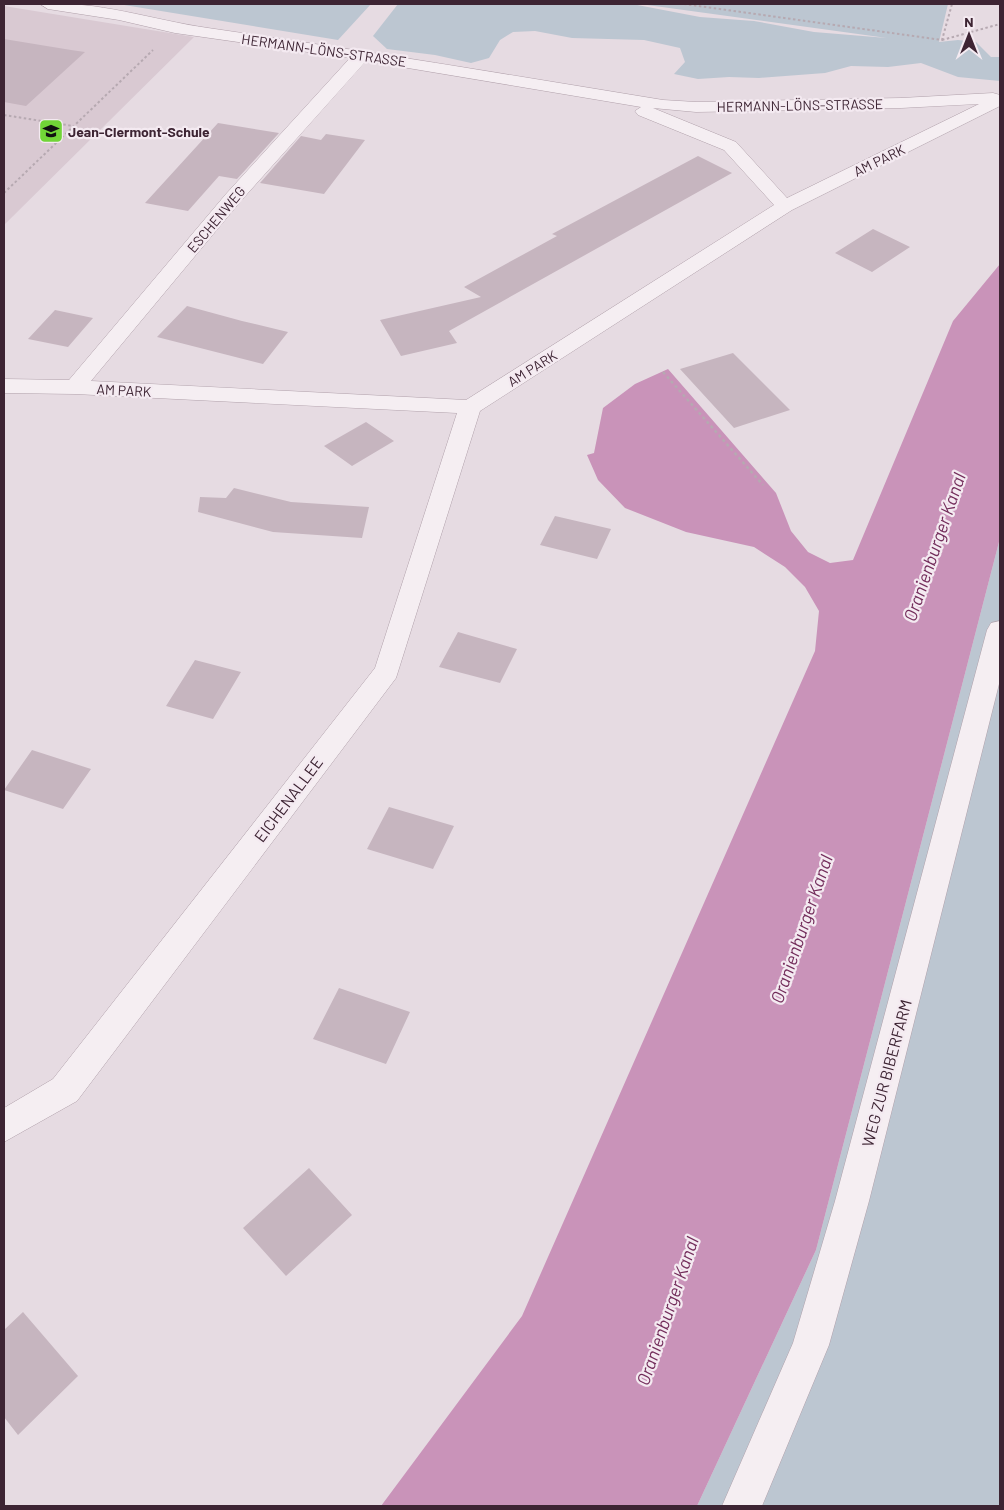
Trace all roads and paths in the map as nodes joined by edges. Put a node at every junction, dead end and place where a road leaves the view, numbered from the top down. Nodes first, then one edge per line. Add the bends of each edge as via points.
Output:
1 (48, 4) edge
2 (684, 4) edge
3 (952, 4) edge
4 (1000, 24) edge
5 (175, 28) junction
6 (942, 40) junction
7 (362, 55) junction
8 (601, 94) junction
9 (1000, 99) edge
10 (4, 115) edge
11 (73, 126) junction
12 (4, 194) edge
13 (785, 206) junction
14 (663, 372) dead end
15 (4, 386) edge
16 (75, 387) junction
17 (470, 407) junction
18 (764, 484) dead end
19 (1000, 630) edge
20 (4, 1126) edge
21 (742, 1506) edge

1 - 5 street, HERMANN-LÖNS-STRASSE
2 - 6 path
3 - 6 path
4 - 6 path
5 - 7 street, HERMANN-LÖNS-STRASSE
5 - 11 path
7 - 8 street, HERMANN-LÖNS-STRASSE
7 - 16 street, ESCHENWEG via 233,198
8 - 9 street, HERMANN-LÖNS-STRASSE via 663,105 696,106
8 - 13 street, HERMANN-LÖNS-STRASSE via 730,146
9 - 13 street, AM PARK
10 - 11 path
11 - 12 path
13 - 17 street, AM PARK
14 - 18 path
15 - 16 street, AM PARK
16 - 17 street, AM PARK
17 - 20 street, EICHENALLEE via 386,671 65,1090
19 - 21 street, WEG ZUR BIBERFARM via 852,1202 810,1345

